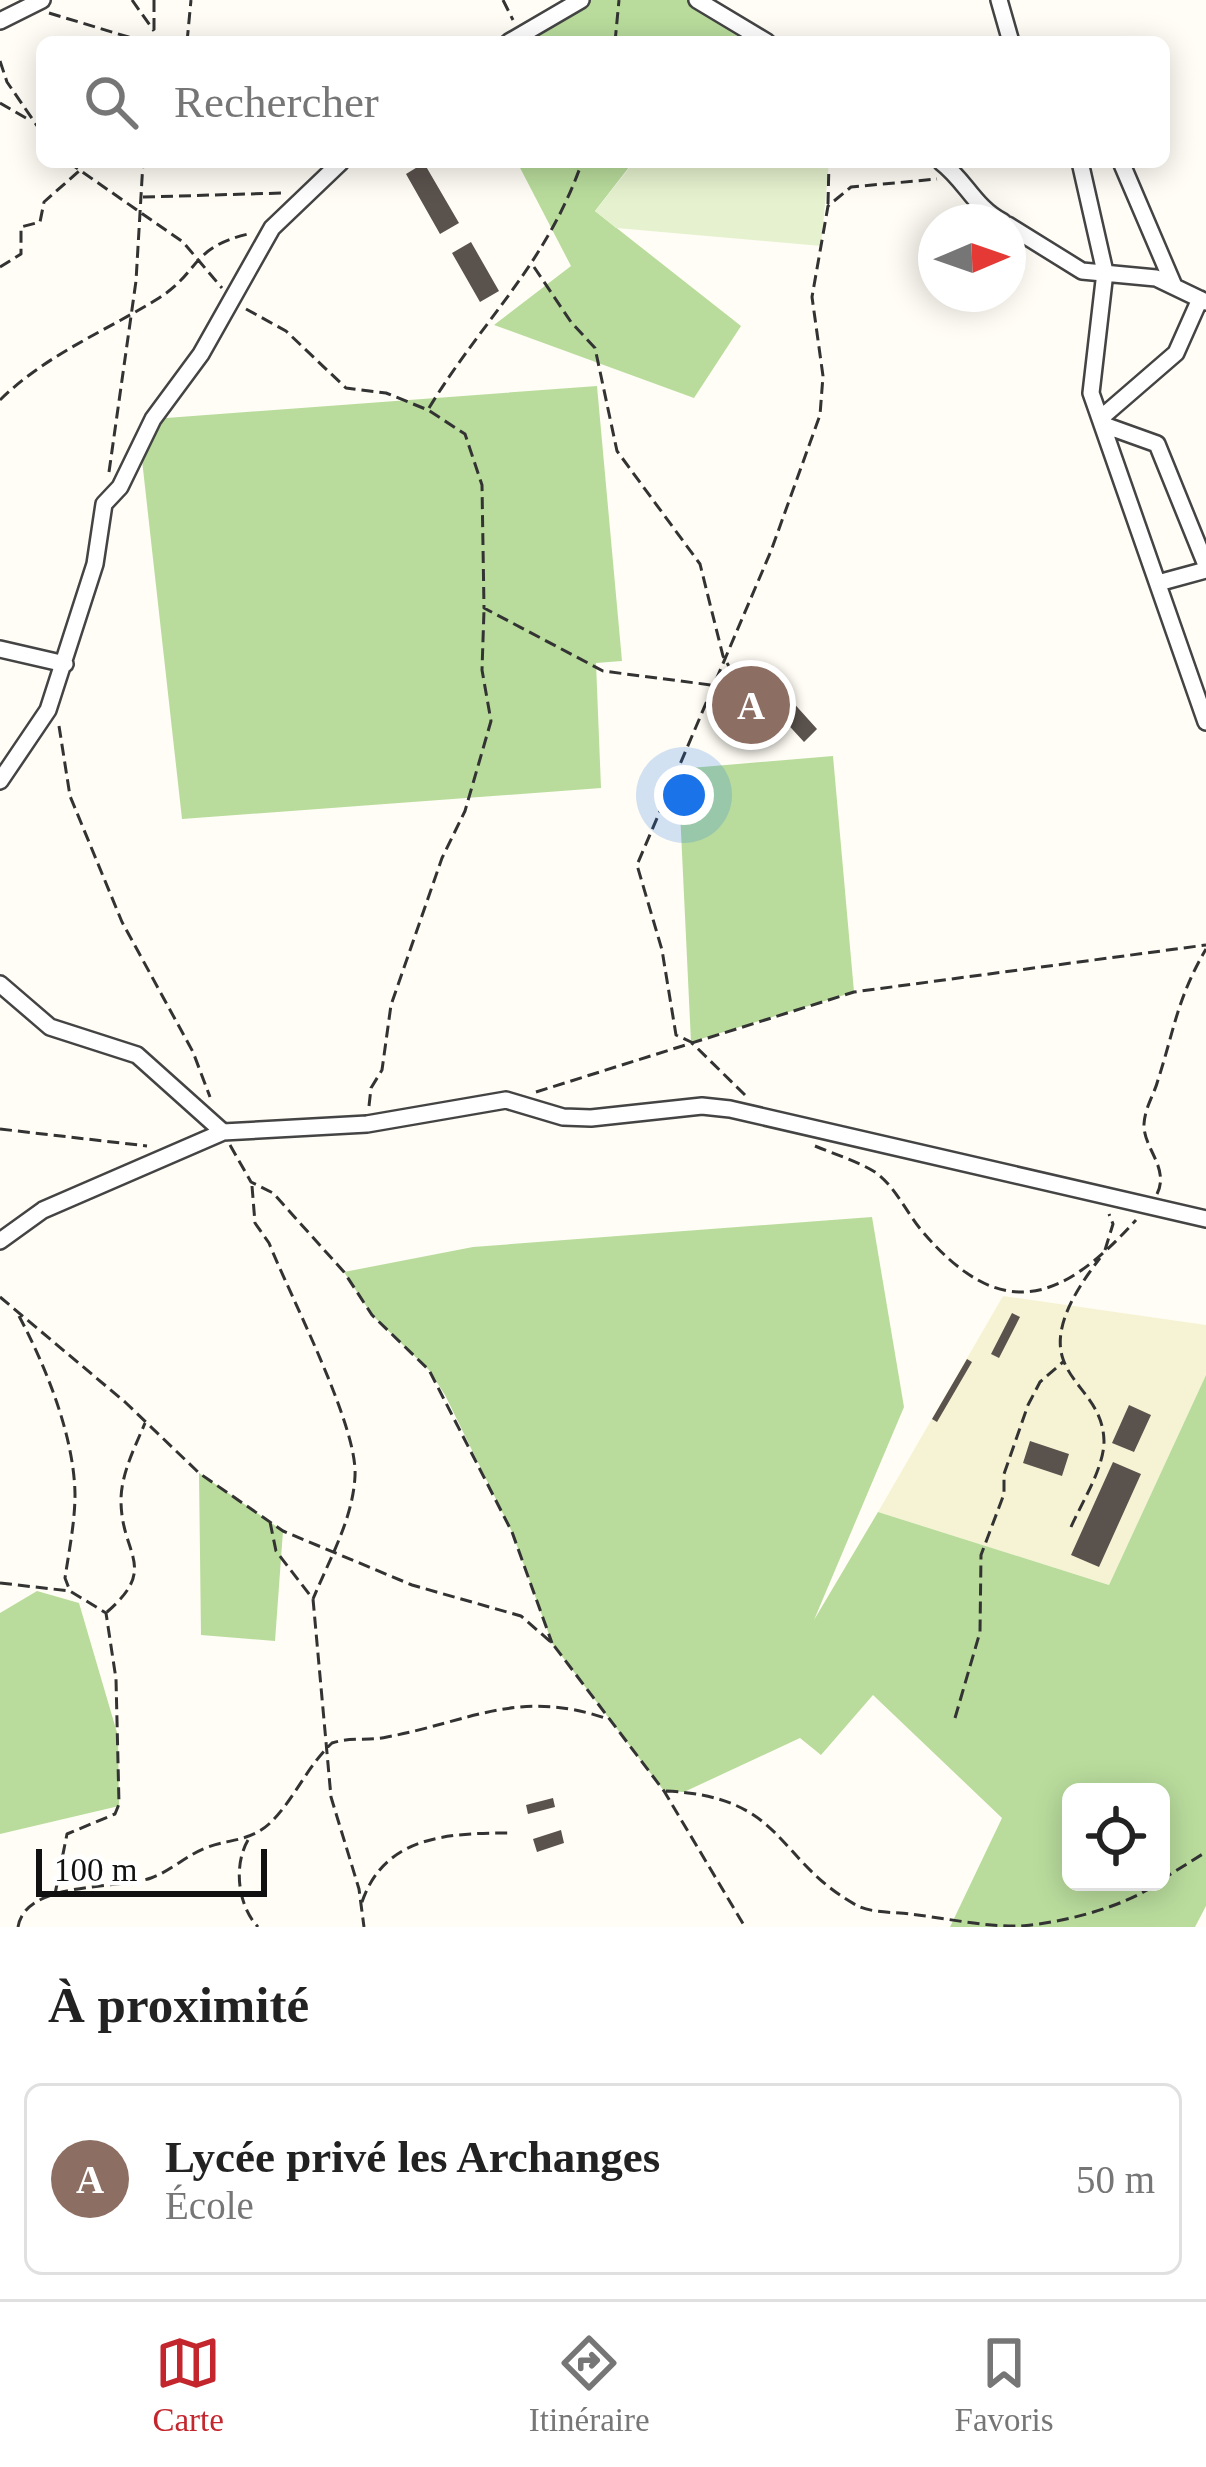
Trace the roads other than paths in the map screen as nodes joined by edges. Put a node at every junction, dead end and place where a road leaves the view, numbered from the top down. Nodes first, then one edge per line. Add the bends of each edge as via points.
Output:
1 (581, 0) edge
2 (698, 0) edge
3 (999, 0) edge
4 (39, 3) edge
5 (0, 21) edge
6 (520, 36) edge
7 (757, 36) edge
8 (1008, 36) edge
9 (333, 168) edge
10 (949, 168) edge
11 (1081, 168) edge
12 (1124, 168) edge
13 (977, 204) edge
14 (1026, 236) edge
15 (1105, 272) junction
16 (1174, 286) junction
17 (1203, 301) edge
18 (1103, 421) junction
19 (1206, 568) edge
20 (1159, 583) junction
21 (0, 650) edge
22 (65, 664) junction
23 (1197, 671) edge
24 (1206, 722) edge
25 (0, 781) edge
26 (0, 984) edge
27 (223, 1132) junction
28 (1206, 1219) edge
29 (0, 1241) edge

1 - 6 street
2 - 7 street
3 - 8 street
4 - 5 street
9 - 22 street via 272,228 104,503
10 - 13 street
11 - 15 street
12 - 16 street
14 - 15 street via 1082,271
15 - 16 street
15 - 18 street via 1091,393
16 - 17 street
17 - 18 street via 1176,353
18 - 19 street via 1157,444
18 - 20 street
19 - 20 street
20 - 23 street
21 - 22 street
22 - 25 street via 48,710
23 - 24 street
26 - 27 street via 50,1027 137,1055
27 - 28 street via 367,1124 506,1100 563,1117 702,1106
27 - 29 street via 43,1210

